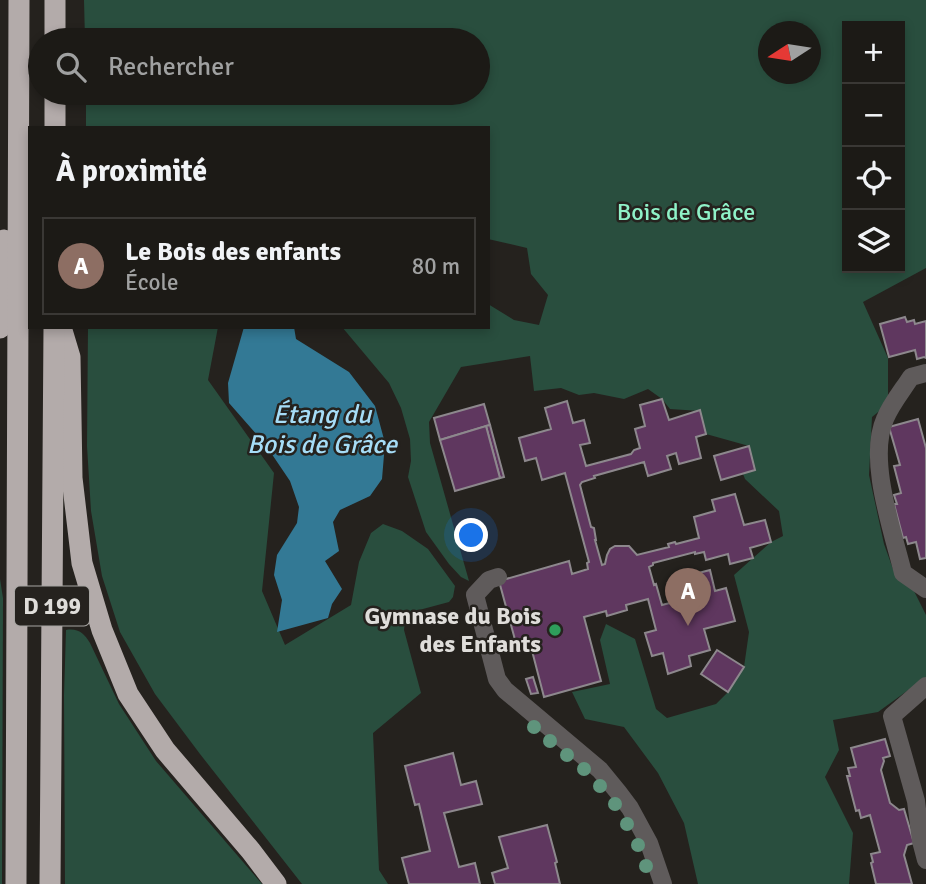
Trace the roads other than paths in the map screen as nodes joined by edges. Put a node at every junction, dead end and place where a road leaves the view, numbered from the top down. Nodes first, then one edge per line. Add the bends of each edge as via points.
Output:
1 (17, 0) edge
2 (55, 0) edge
3 (55, 28) edge
4 (55, 105) edge
5 (55, 126) edge
6 (0, 328) edge
7 (54, 329) edge
8 (62, 329) edge
9 (918, 375) edge
10 (498, 577) dead end
11 (926, 589) edge
12 (926, 686) edge
13 (926, 860) edge
14 (16, 884) edge
15 (50, 884) edge
16 (276, 884) edge
17 (663, 884) edge

1 - 6 highway
1 - 14 highway, D 199
2 - 3 highway
4 - 5 highway
7 - 15 highway, D 199
8 - 16 highway via 70,357 72,478 82,563 102,629 128,694 165,750
9 - 11 street via 885,419 880,463 881,488 903,573
10 - 17 street via 475,595 501,694 600,770 641,826
12 - 13 street via 892,716 916,801

